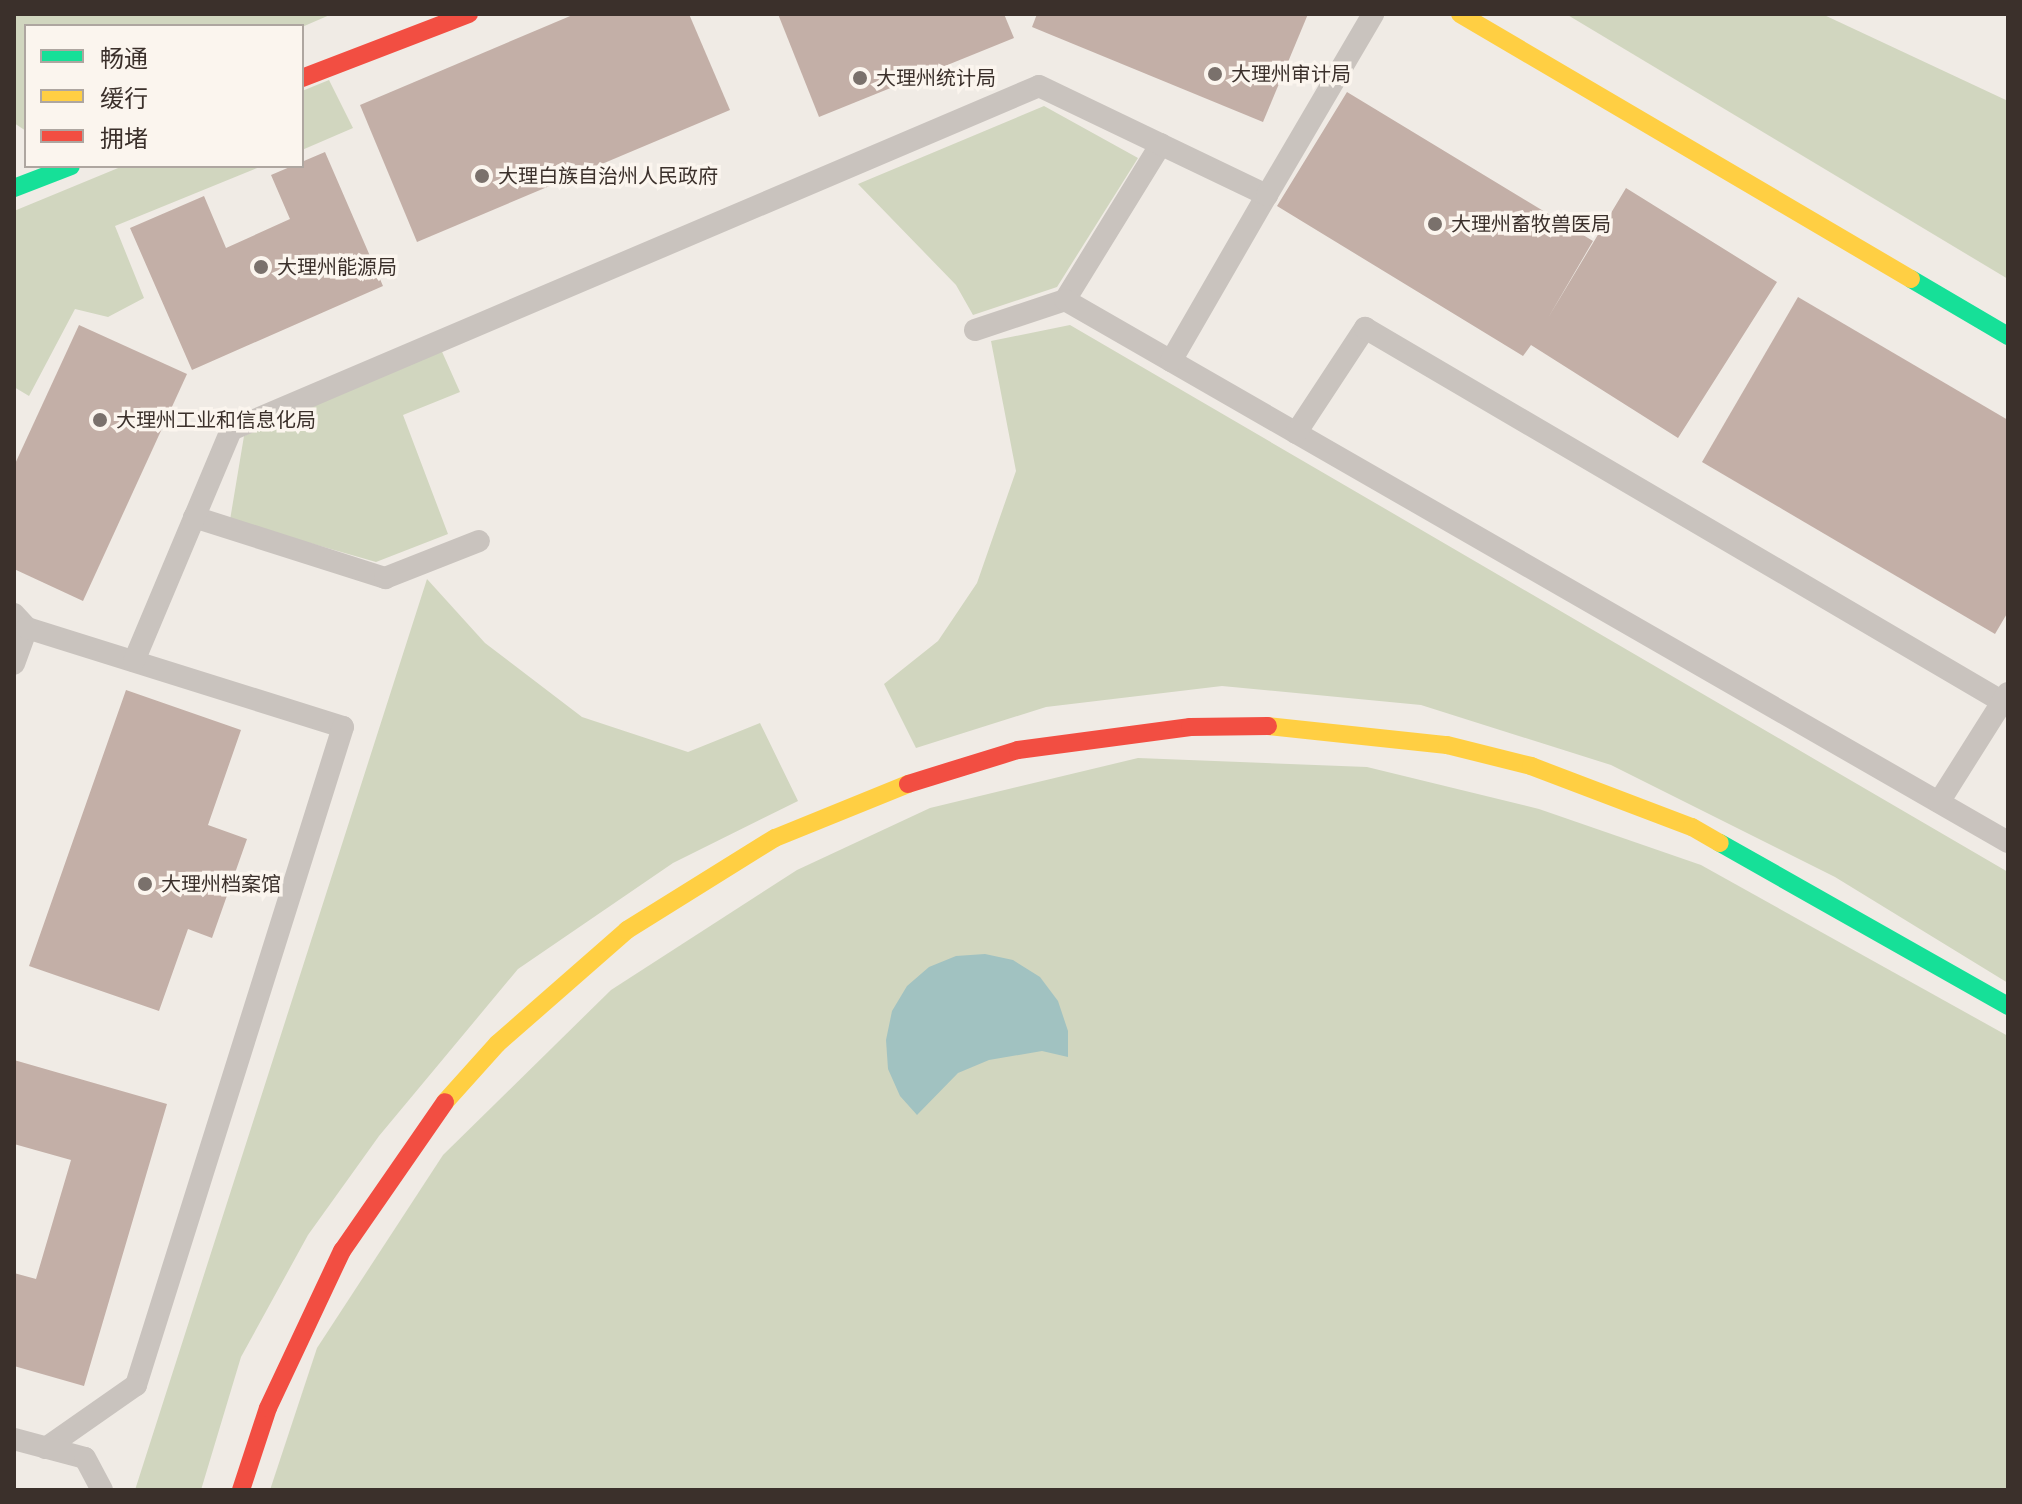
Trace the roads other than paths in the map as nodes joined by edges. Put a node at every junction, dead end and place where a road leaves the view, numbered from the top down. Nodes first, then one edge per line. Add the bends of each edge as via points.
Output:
1 (469, 14) edge
2 (1373, 14) edge
3 (1460, 14) edge
4 (304, 77) edge
5 (1161, 144) junction
6 (66, 168) edge
7 (14, 188) edge
8 (1267, 195) junction
9 (1065, 300) junction
10 (975, 330) dead end
11 (2008, 336) edge
12 (1171, 361) junction
13 (1296, 433) junction
14 (194, 517) junction
15 (479, 541) dead end
16 (20, 621) edge
17 (134, 661) junction
18 (14, 664) edge
19 (2005, 698) edge
20 (1939, 802) junction
21 (2008, 842) edge
22 (2008, 1006) edge
23 (14, 1439) edge
24 (46, 1448) junction
25 (102, 1490) edge
26 (241, 1490) edge

1 - 4 street
2 - 8 lane
3 - 11 street
5 - 8 lane
5 - 9 lane
5 - 14 lane via 1039,86 231,430
6 - 7 street
8 - 12 lane
9 - 10 lane
9 - 12 lane
12 - 13 lane
13 - 19 lane via 1365,328
13 - 20 lane
14 - 15 lane via 385,578
14 - 17 lane
16 - 17 lane
16 - 18 lane
17 - 24 lane via 343,727 136,1385
19 - 20 lane
20 - 21 lane
22 - 26 street via 1692,827 1599,788 1447,745 1290,727 1190,727 1103,735 977,762 853,803 775,838 699,881 605,948 497,1044 440,1108 342,1251 291,1355
23 - 24 lane
24 - 25 lane via 85,1458

